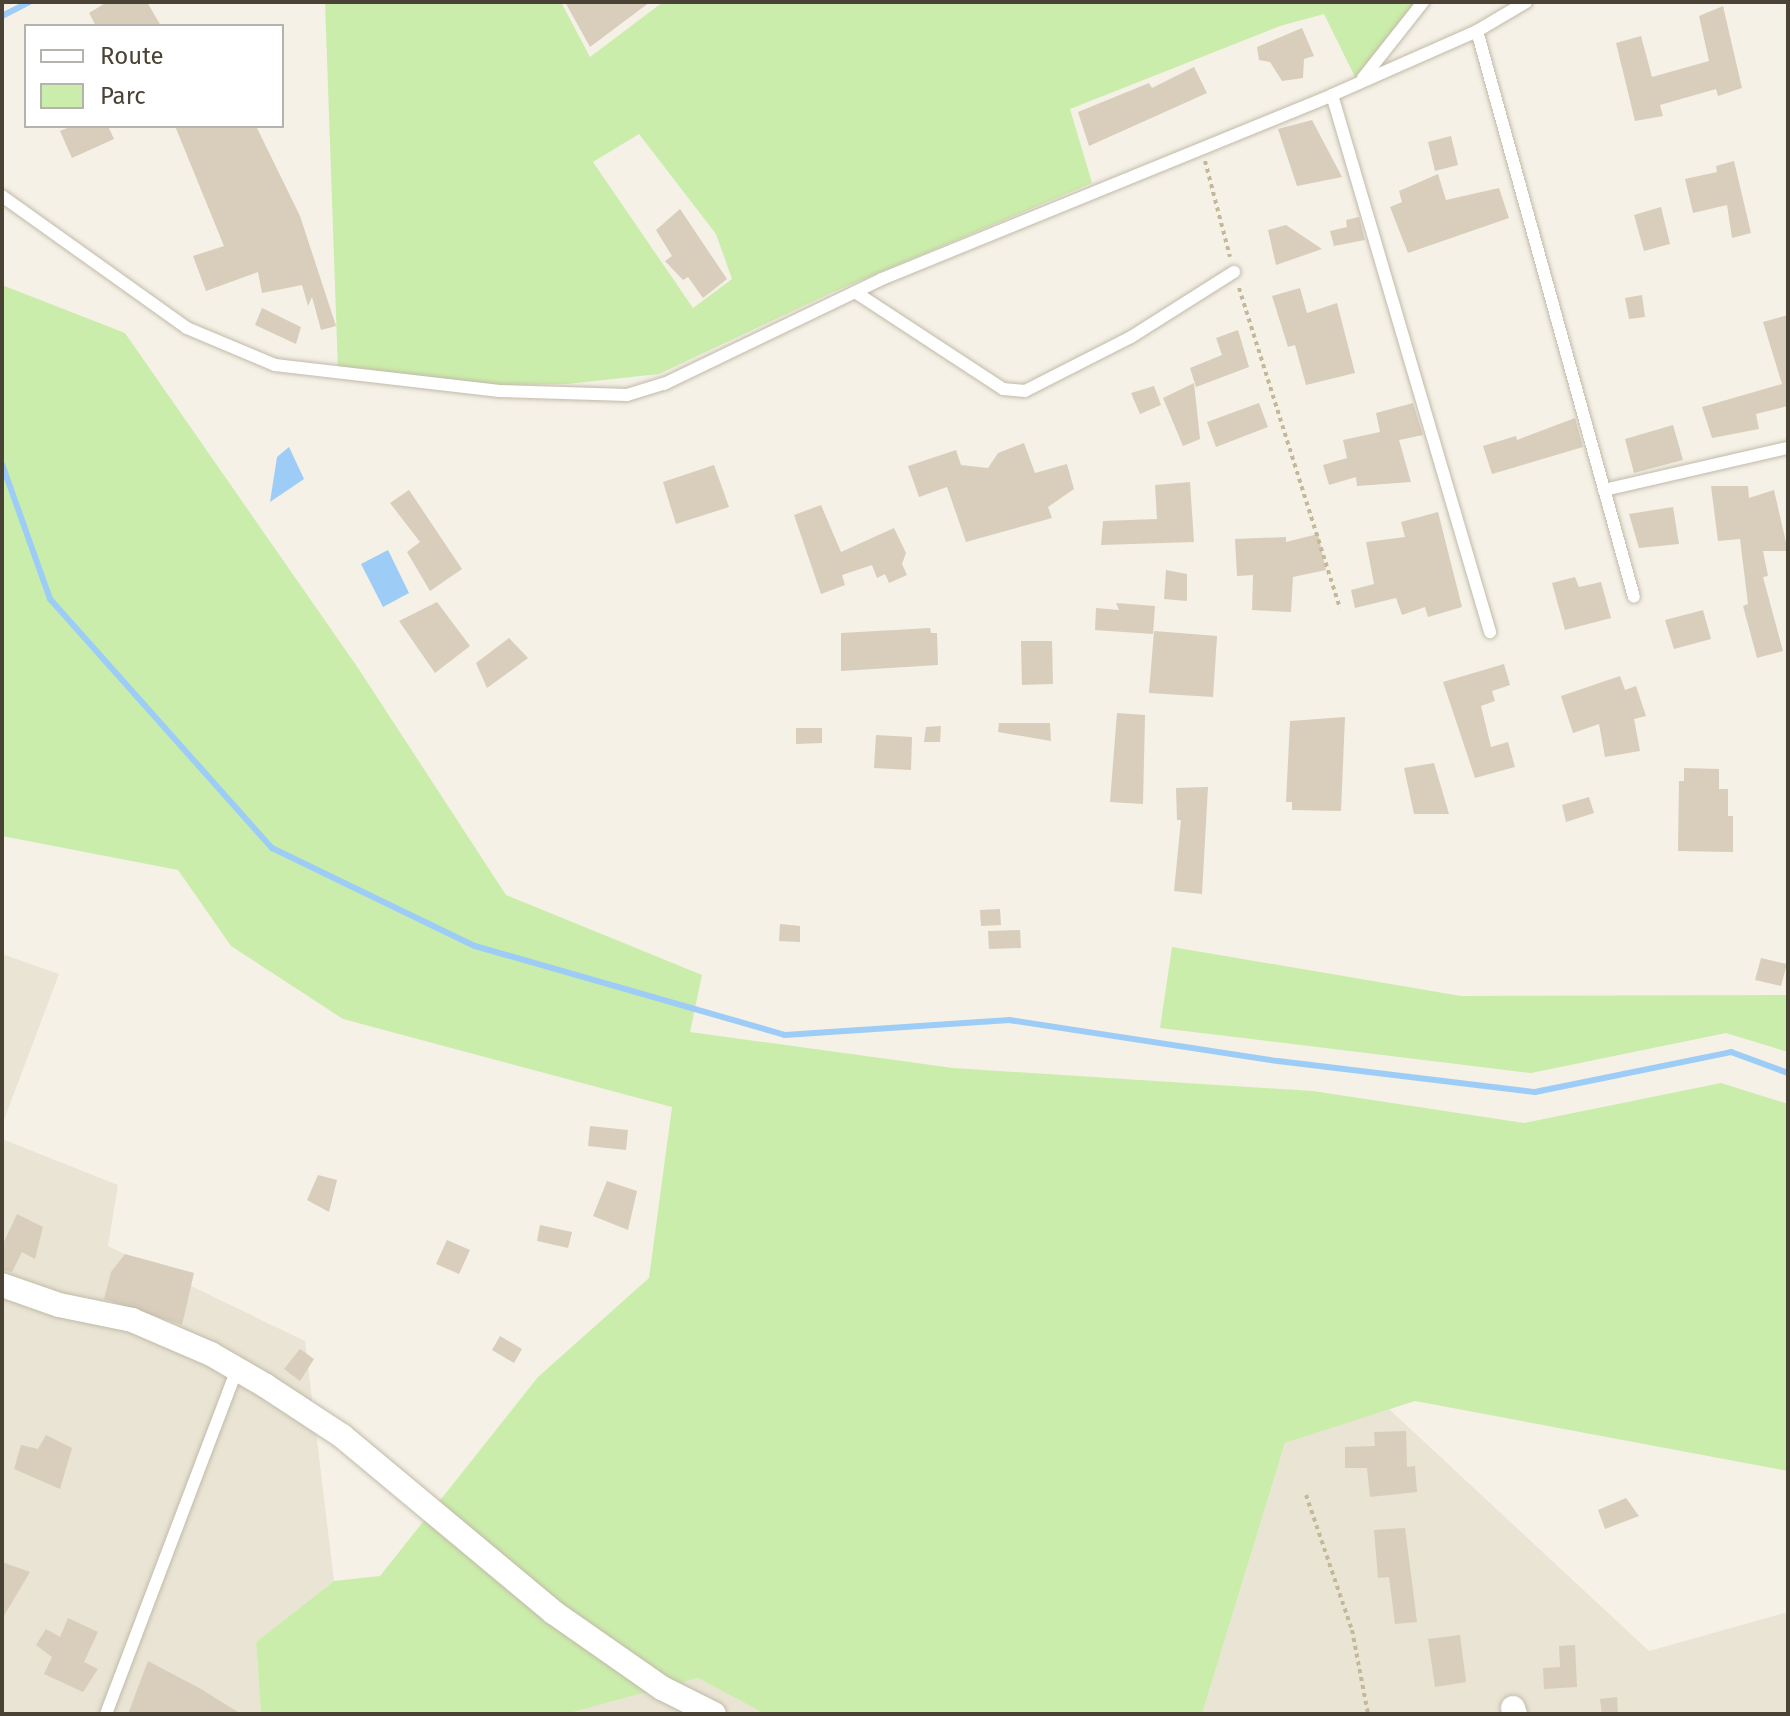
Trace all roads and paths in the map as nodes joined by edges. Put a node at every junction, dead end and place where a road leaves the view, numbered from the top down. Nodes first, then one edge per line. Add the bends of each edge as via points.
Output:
1 (1423, 2) edge
2 (1526, 2) edge
3 (1477, 31) junction
4 (1360, 81) junction
5 (1332, 95) junction
6 (1202, 147) junction
7 (2, 196) edge
8 (1234, 272) junction
9 (855, 292) junction
10 (1788, 448) edge
11 (1604, 490) junction
12 (1634, 597) dead end
13 (1340, 608) dead end
14 (1490, 632) dead end
15 (2, 1285) edge
16 (237, 1369) junction
17 (1306, 1495) dead end
18 (682, 1707) edge
19 (106, 1714) edge
20 (714, 1714) edge
21 (1368, 1714) edge

1 - 4 lane
2 - 3 lane
3 - 4 lane
3 - 11 lane
4 - 5 lane
5 - 6 lane
5 - 14 lane
6 - 8 path
6 - 9 lane
7 - 9 lane via 187,328 275,365 333,375 500,391 627,395 664,384
8 - 9 lane via 1131,337 1025,391 1003,389
8 - 13 path
10 - 11 lane
11 - 12 lane
15 - 16 street via 59,1305 132,1320
16 - 18 street via 342,1436 553,1612
16 - 19 lane
17 - 21 path via 1352,1630
18 - 20 street

